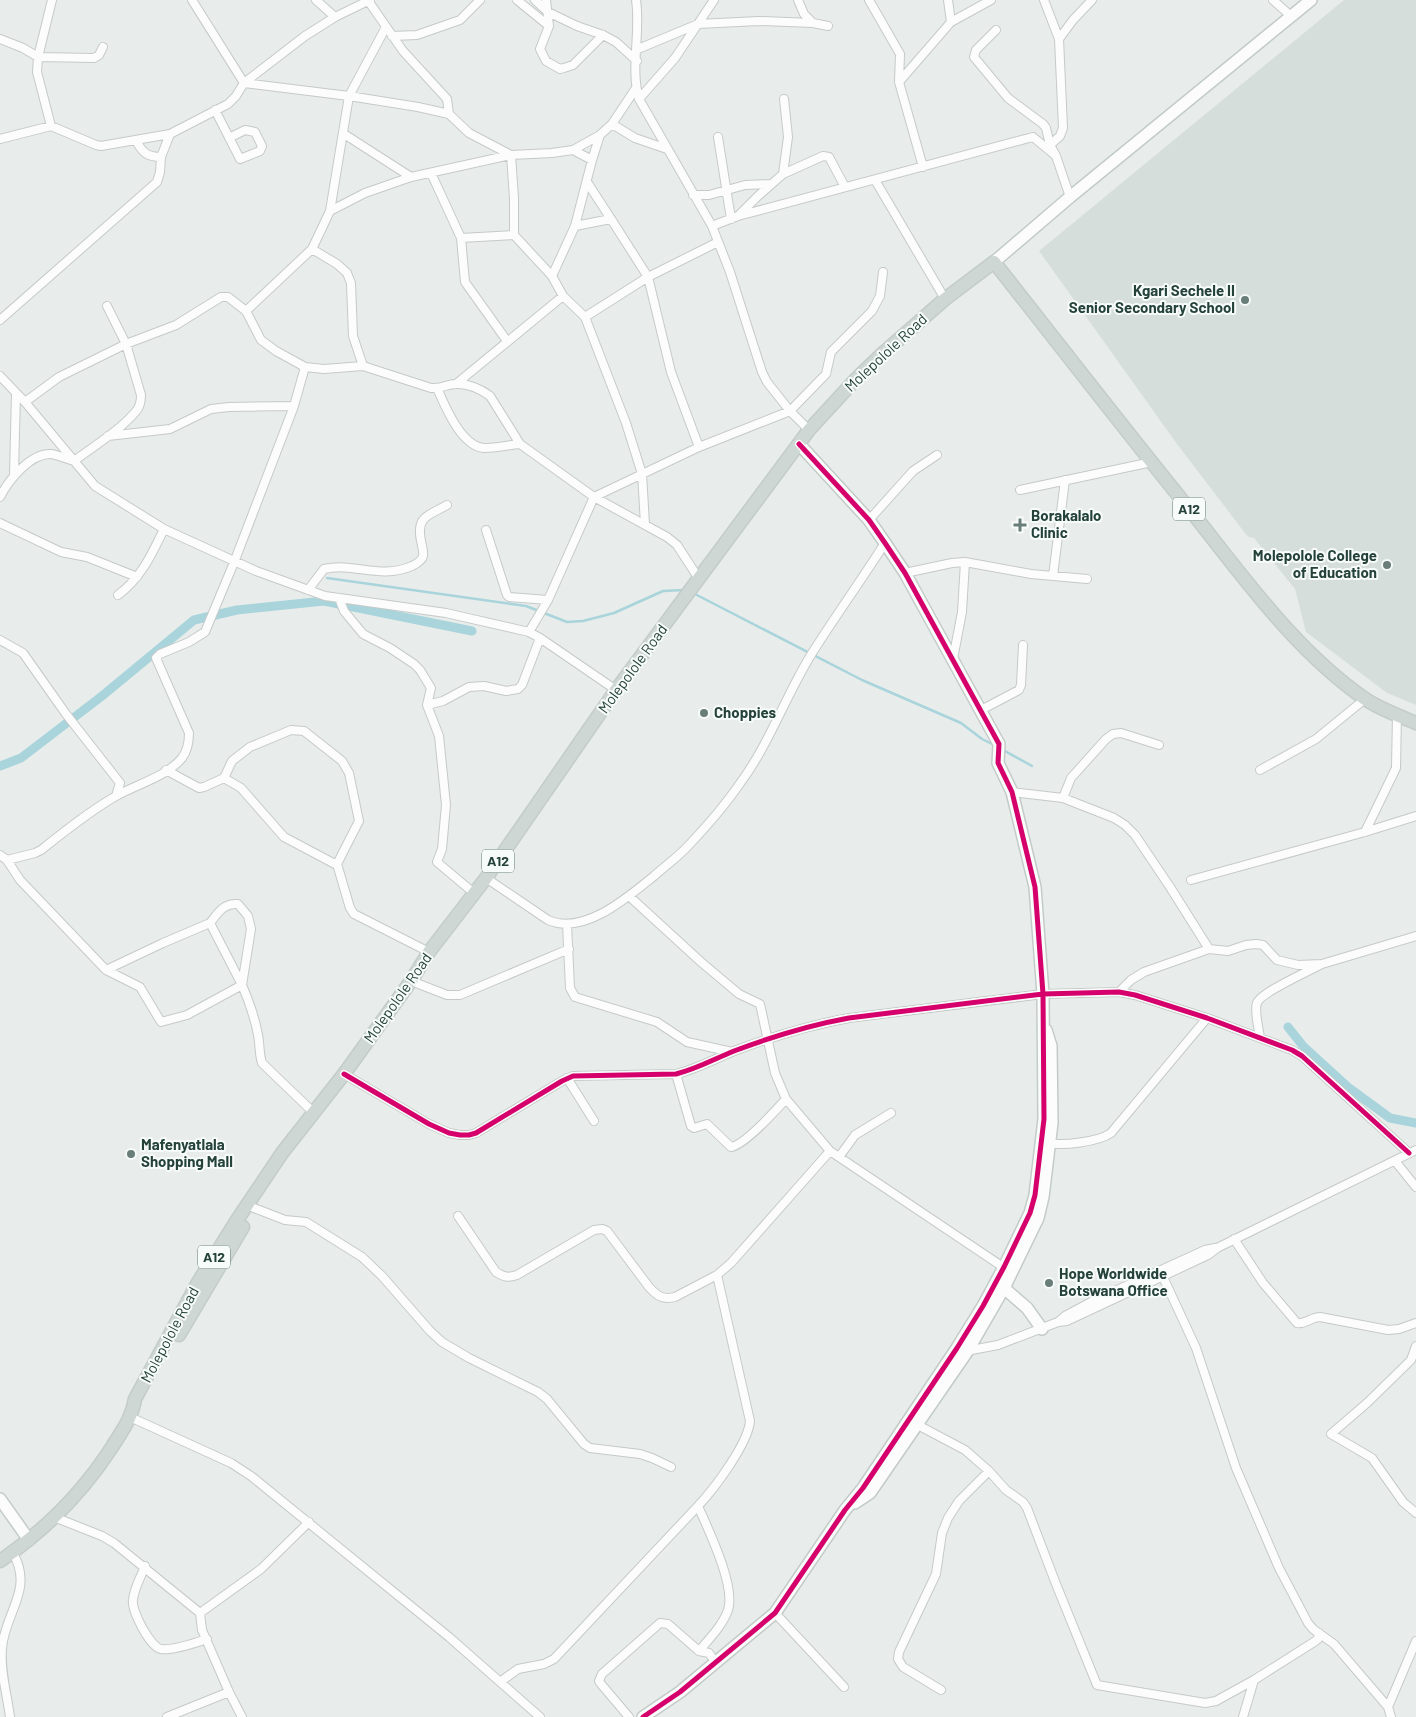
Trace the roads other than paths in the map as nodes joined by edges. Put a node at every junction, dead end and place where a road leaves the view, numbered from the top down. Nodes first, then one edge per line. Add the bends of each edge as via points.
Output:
1 (52, 0) edge
2 (192, 0) edge
3 (316, 0) edge
4 (480, 0) edge
5 (517, 0) edge
6 (535, 0) edge
7 (546, 0) edge
8 (636, 0) edge
9 (714, 0) edge
10 (798, 0) edge
11 (869, 0) edge
12 (948, 0) edge
13 (991, 0) edge
14 (1044, 0) edge
15 (1092, 0) edge
16 (1273, 0) edge
17 (1311, 0) edge
18 (369, 1) edge
19 (548, 12) junction
20 (336, 17) junction
21 (1292, 17) junction
22 (951, 22) junction
23 (813, 23) junction
24 (698, 24) junction
25 (550, 26) junction
26 (828, 26) dead end
27 (386, 27) junction
28 (996, 30) dead end
29 (603, 35) junction
30 (392, 36) junction
31 (0, 39) edge
32 (1060, 39) junction
33 (103, 47) dead end
34 (638, 49) junction
35 (38, 57) junction
36 (636, 61) junction
37 (899, 82) junction
38 (244, 83) junction
39 (636, 88) junction
40 (349, 96) junction
41 (639, 99) junction
42 (784, 99) dead end
43 (215, 110) junction
44 (449, 114) junction
45 (612, 124) junction
46 (50, 126) junction
47 (0, 132) edge
48 (170, 134) junction
49 (344, 134) junction
50 (600, 135) junction
51 (1048, 135) junction
52 (11, 136) junction
53 (718, 137) dead end
54 (1033, 137) junction
55 (229, 138) junction
56 (0, 139) edge
57 (136, 140) junction
58 (1050, 145) junction
59 (667, 149) junction
60 (573, 150) junction
61 (511, 155) junction
62 (162, 156) junction
63 (1056, 156) junction
64 (592, 160) junction
65 (923, 167) junction
66 (432, 172) junction
67 (783, 174) junction
68 (411, 177) junction
69 (874, 180) junction
70 (587, 182) junction
71 (772, 184) junction
72 (845, 188) junction
73 (726, 190) junction
74 (694, 194) junction
75 (1070, 197) junction
76 (330, 211) junction
77 (735, 217) junction
78 (611, 219) junction
79 (576, 226) junction
80 (712, 226) junction
81 (514, 235) junction
82 (461, 238) junction
83 (718, 242) junction
84 (312, 249) junction
85 (994, 262) junction
86 (883, 272) dead end
87 (552, 276) junction
88 (648, 277) junction
89 (563, 296) junction
90 (945, 299) junction
91 (107, 306) dead end
92 (246, 311) junction
93 (584, 317) junction
94 (0, 320) edge
95 (507, 341) junction
96 (126, 344) junction
97 (363, 366) junction
98 (305, 367) junction
99 (0, 376) edge
100 (456, 384) junction
101 (437, 388) junction
102 (16, 393) junction
103 (25, 402) junction
104 (294, 406) junction
105 (790, 411) junction
106 (809, 430) junction
107 (108, 436) junction
108 (520, 444) junction
109 (799, 444) junction
110 (699, 447) junction
111 (937, 455) dead end
112 (74, 461) junction
113 (1152, 462) junction
114 (14, 474) junction
115 (642, 474) junction
116 (1065, 480) junction
117 (3, 487) edge
118 (1020, 490) dead end
119 (0, 496) edge
120 (594, 497) junction
121 (447, 506) dead end
122 (869, 520) junction
123 (0, 523) edge
124 (645, 524) junction
125 (164, 528) junction
126 (486, 530) dead end
127 (886, 543) junction
128 (235, 560) junction
129 (965, 562) junction
130 (905, 573) junction
131 (1053, 576) junction
132 (137, 578) junction
133 (699, 579) junction
134 (1087, 579) dead end
135 (308, 590) junction
136 (118, 595) dead end
137 (339, 598) junction
138 (548, 600) junction
139 (529, 632) junction
140 (540, 638) junction
141 (0, 640) edge
142 (1023, 645) dead end
143 (953, 659) junction
144 (616, 690) junction
145 (1365, 699) junction
146 (427, 705) junction
147 (981, 710) junction
148 (1397, 715) junction
149 (1416, 723) edge
150 (1159, 745) dead end
151 (166, 770) junction
152 (1260, 770) dead end
153 (224, 778) junction
154 (1012, 792) junction
155 (116, 796) junction
156 (1063, 798) junction
157 (1416, 816) edge
158 (1364, 832) junction
159 (3, 858) edge
160 (337, 864) junction
161 (486, 878) junction
162 (1191, 880) dead end
163 (475, 894) junction
164 (629, 896) junction
165 (210, 924) junction
166 (567, 924) junction
167 (1415, 938) edge
168 (568, 949) junction
169 (1209, 949) junction
170 (430, 952) junction
171 (1322, 964) junction
172 (106, 970) junction
173 (411, 981) junction
174 (242, 986) junction
175 (1119, 992) junction
176 (1044, 994) junction
177 (1207, 1018) junction
178 (1260, 1038) junction
179 (767, 1040) junction
180 (732, 1052) junction
181 (344, 1074) junction
182 (676, 1074) junction
183 (567, 1078) junction
184 (786, 1098) junction
185 (314, 1113) junction
186 (891, 1113) dead end
187 (594, 1121) dead end
188 (1046, 1143) junction
189 (830, 1151) junction
190 (1413, 1152) edge
191 (839, 1156) junction
192 (1395, 1161) junction
193 (1416, 1186) edge
194 (254, 1208) junction
195 (458, 1216) dead end
196 (1234, 1239) junction
197 (1217, 1248) junction
198 (1007, 1271) junction
199 (718, 1276) junction
200 (1163, 1277) junction
201 (1148, 1279) junction
202 (1004, 1288) junction
203 (1416, 1323) edge
204 (1042, 1329) junction
205 (1416, 1346) edge
206 (962, 1350) junction
207 (132, 1414) junction
208 (912, 1422) junction
209 (671, 1467) dead end
210 (988, 1471) junction
211 (0, 1499) edge
212 (698, 1506) junction
213 (1416, 1513) edge
214 (54, 1517) junction
215 (309, 1522) junction
216 (29, 1540) junction
217 (13, 1553) junction
218 (0, 1561) edge
219 (145, 1566) junction
220 (200, 1613) junction
221 (775, 1613) junction
222 (1319, 1633) junction
223 (207, 1639) junction
224 (1416, 1641) edge
225 (699, 1651) junction
226 (716, 1663) junction
227 (1254, 1680) junction
228 (500, 1682) junction
229 (844, 1688) dead end
230 (941, 1690) dead end
231 (228, 1692) junction
232 (1388, 1707) junction
233 (10, 1717) edge
234 (167, 1717) edge
235 (242, 1717) edge
236 (540, 1717) edge
237 (630, 1717) edge
238 (643, 1717) edge
239 (1243, 1717) edge
240 (1391, 1717) edge

1 - 35 street
2 - 38 street
3 - 20 street
4 - 30 street via 460,20 416,35
5 - 25 street
6 - 19 street
7 - 19 street
8 - 34 street
9 - 24 street
10 - 23 street via 804,14
11 - 37 street via 900,54
12 - 22 street
13 - 22 street
14 - 32 street
15 - 32 street
16 - 21 street
17 - 21 street
18 - 20 street
18 - 27 street
19 - 25 street
19 - 29 street
20 - 38 street via 304,36
21 - 75 street
22 - 37 street
23 - 24 street via 740,21
23 - 26 street
24 - 34 street
24 - 41 street via 669,66
25 - 29 street via 540,53 546,61 560,68 573,65
27 - 30 street
27 - 40 street
28 - 51 street via 974,56 1008,98 1042,124
29 - 36 street via 616,42
30 - 44 street via 447,100
31 - 35 street
32 - 58 street via 1063,128
33 - 35 street via 94,58
34 - 36 street
35 - 46 street via 39,80
36 - 39 street
37 - 65 street
38 - 40 street
38 - 43 street via 232,100
39 - 41 street
39 - 45 street
40 - 44 street
40 - 49 street
41 - 59 street
42 - 67 street via 788,137
43 - 48 street
43 - 55 street
44 - 61 street via 470,133
45 - 50 street
45 - 59 street via 634,138
46 - 52 street
46 - 57 street via 96,146
47 - 52 street
48 - 57 street
48 - 62 street
49 - 68 street
49 - 76 street
50 - 60 street
50 - 64 street
51 - 54 street
51 - 58 street
52 - 56 street
53 - 73 street
54 - 63 street
54 - 65 street
55 - 55 street via 240,159 262,149 255,132 245,130
57 - 62 street via 147,155
58 - 63 street
59 - 74 street
60 - 61 street
60 - 64 street
61 - 66 street
61 - 81 street
62 - 94 street via 156,182
63 - 75 street
64 - 70 street
65 - 69 street
66 - 68 street
66 - 82 street
67 - 71 street
67 - 72 street via 826,156
68 - 76 street via 365,193
69 - 72 street
69 - 90 street
70 - 78 street
70 - 79 street
71 - 73 street via 745,185
71 - 77 street
72 - 77 street
73 - 74 street via 709,195
73 - 77 street
74 - 80 street
75 - 85 street
76 - 84 street
77 - 80 street
78 - 79 street
78 - 88 street
79 - 87 street
80 - 83 street
81 - 82 street
81 - 87 street
82 - 95 street via 465,282
83 - 88 street
83 - 105 street via 762,372
84 - 92 street
84 - 97 street via 347,272 353,336
85 - 90 main road, Molepolole Road / A12
85 - 113 main road, A12
86 - 105 street via 880,296 872,311 831,352 826,374
87 - 89 street
88 - 93 street
88 - 110 street via 671,372
89 - 93 street
89 - 95 street
90 - 106 main road, Molepolole Road / A12 via 861,374
91 - 96 street
92 - 96 street via 224,296 176,324
92 - 98 street via 261,340
93 - 115 street via 626,423
95 - 100 street
96 - 103 street via 59,377
96 - 107 street via 141,401 137,410
97 - 98 street
97 - 101 street
98 - 104 street
99 - 102 street
100 - 101 street
100 - 108 street via 476,388 490,396
101 - 108 street via 451,419 477,446
102 - 103 street
102 - 114 street
103 - 112 street
104 - 107 street via 211,409 170,429
104 - 128 street
105 - 106 street
105 - 110 street
106 - 109 main road, Molepolole Road / A12
107 - 112 street
108 - 120 street
109 - 122 street
109 - 133 main road, Molepolole Road / A12
110 - 115 street
111 - 122 street via 913,471
112 - 114 street via 44,455
112 - 125 street via 100,490
113 - 116 street
113 - 145 main road, A12 via 1298,641
114 - 117 street
115 - 120 street
115 - 124 street
116 - 118 street
116 - 131 street
117 - 119 street
120 - 124 street
120 - 138 street
121 - 135 street via 421,522 419,530 424,555 414,565 385,573 338,567 324,569
122 - 127 street
123 - 132 street via 61,552 87,557
124 - 133 street via 677,546
125 - 128 street
125 - 132 street via 148,563
126 - 138 street via 507,595
127 - 130 street
127 - 164 street via 814,651 741,782 688,847
128 - 135 street
128 - 151 street via 205,632 156,658 190,742 181,758
129 - 130 street
129 - 131 street
129 - 143 street via 962,612
130 - 143 street
131 - 134 street
132 - 136 street
133 - 144 main road, Molepolole Road / A12
135 - 137 street
137 - 139 street via 446,613
137 - 146 street via 344,611 363,634 390,648 420,670 431,688
138 - 139 street
139 - 140 street
140 - 144 street
140 - 146 street via 518,689 469,687 443,701
141 - 155 street via 23,653 120,784
142 - 147 street via 1019,690
143 - 147 street
144 - 161 main road, Molepolole Road / A12
145 - 148 main road, A12
145 - 152 street via 1316,739
146 - 163 street via 439,736 446,805 442,849 437,862
147 - 154 street via 999,744 998,763
148 - 149 main road, A12
148 - 158 street via 1396,768
150 - 156 street via 1122,732 1113,734 1071,778
151 - 153 street via 199,788
151 - 155 street
153 - 160 street via 241,788 284,837
153 - 160 street via 232,762 250,747 291,730 304,731 342,761 349,773 360,822
154 - 156 street
154 - 176 street via 1035,887
155 - 159 street via 41,850
156 - 169 street via 1114,818 1135,835
157 - 158 street
158 - 162 street
159 - 172 street
160 - 170 street via 354,914
161 - 163 main road, Molepolole Road / A12
161 - 166 street via 548,920
163 - 170 main road, Molepolole Road / A12
164 - 166 street via 589,919
164 - 179 street via 739,994 760,1004
165 - 172 street via 163,942
165 - 174 street
165 - 174 street via 220,909 228,904 238,904 248,916 251,928
166 - 168 street
167 - 171 street
168 - 173 street via 460,995 447,995
168 - 180 street via 570,988 575,997 657,1022 687,1042
169 - 171 street via 1228,951 1256,944 1263,945 1277,960 1298,965
169 - 175 street via 1144,972
170 - 173 main road, Molepolole Road / A12
171 - 178 street via 1259,999 1256,1007
172 - 174 street via 140,987 161,1022 187,1015
173 - 181 main road, Molepolole Road / A12
174 - 185 street via 258,1034 262,1063
175 - 176 street
175 - 177 street
176 - 179 street via 849,1018
176 - 188 street
177 - 178 street
177 - 188 street via 1111,1133 1100,1139
178 - 190 street via 1302,1056
179 - 180 street
179 - 184 street via 775,1073
180 - 182 street via 696,1069
181 - 183 street via 429,1124 460,1135 476,1133
181 - 185 main road, Molepolole Road / A12
182 - 183 street via 579,1075
182 - 184 street via 691,1126 707,1124 731,1147 745,1140
183 - 187 street
184 - 189 street
185 - 194 main road, Molepolole Road / A12
185 - 207 main road, Molepolole Road / A12 via 282,1153 197,1284 135,1399
186 - 191 street via 855,1135
188 - 198 street via 1033,1206
189 - 191 street
189 - 199 street
190 - 192 street
191 - 198 street
192 - 193 street
192 - 196 street
194 - 207 main road, Molepolole Road / A12
194 - 209 street via 285,1220 306,1222 362,1257 442,1342 538,1392 590,1448 640,1454
195 - 199 street via 496,1272 510,1278 594,1230 602,1229 610,1234 648,1287 663,1298 676,1297
196 - 197 street
196 - 203 street via 1263,1283 1297,1323 1320,1317 1392,1330
197 - 200 street
197 - 201 street via 1205,1250
198 - 202 street
198 - 206 street
199 - 212 street via 750,1421 722,1478
200 - 201 street
200 - 222 street via 1196,1348 1236,1468 1279,1568 1308,1623
201 - 204 street
202 - 204 street via 1027,1308
202 - 206 street
204 - 206 street via 998,1345
205 - 213 street via 1411,1360 1331,1434 1372,1458 1403,1502
206 - 208 street
207 - 214 main road, Molepolole Road / A12 via 90,1478
207 - 215 street via 241,1469
208 - 210 street via 965,1450
208 - 221 street via 845,1510
210 - 227 street via 1027,1508 1097,1685 1205,1703 1216,1701
210 - 230 street via 959,1501 948,1518 942,1533 936,1574 899,1652 898,1659 903,1667
211 - 216 street
212 - 225 street via 723,1566 730,1598 726,1614
212 - 228 street via 554,1659 518,1669
214 - 216 main road, Molepolole Road / A12
214 - 219 street via 102,1536
215 - 220 street via 260,1569
215 - 228 street
216 - 217 main road, Molepolole Road / A12
217 - 218 main road, Molepolole Road / A12
217 - 233 street via 19,1564 21,1582 4,1637 2,1657
219 - 220 street
219 - 223 street via 133,1606 150,1642 156,1647 170,1649
220 - 223 street
221 - 226 street
221 - 229 street
222 - 227 street via 1314,1642
222 - 232 street via 1334,1644
223 - 231 street
224 - 232 street
225 - 226 street via 708,1653
225 - 237 street via 668,1624 660,1623 602,1674 599,1681
226 - 238 street
227 - 239 street
228 - 236 street
231 - 234 street
231 - 235 street
232 - 240 street

